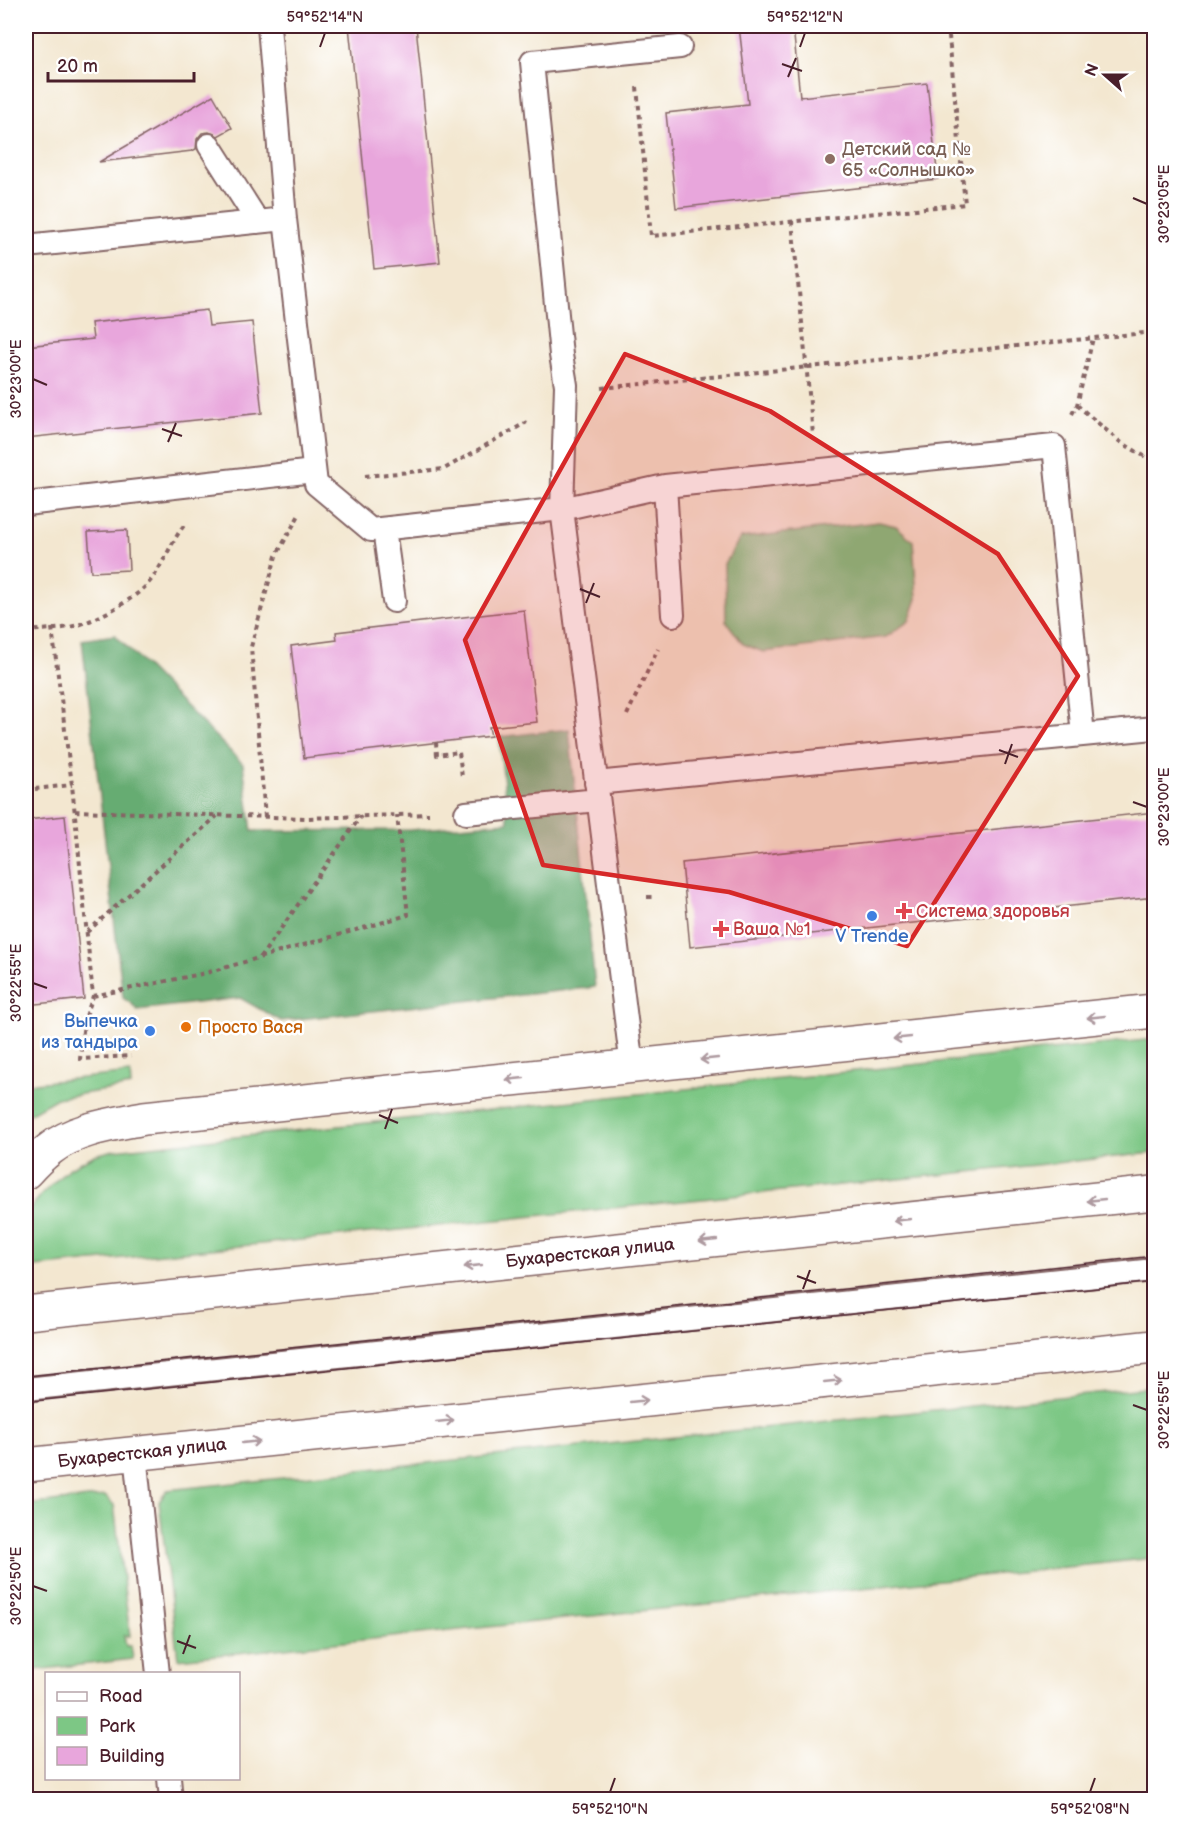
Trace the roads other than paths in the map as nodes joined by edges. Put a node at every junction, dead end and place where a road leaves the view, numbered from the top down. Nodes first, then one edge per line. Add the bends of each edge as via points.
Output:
1 (269, 26) edge
2 (680, 47) dead end
3 (209, 145) dead end
4 (285, 219) junction
5 (258, 222) junction
6 (26, 246) edge
7 (315, 477) junction
8 (665, 486) junction
9 (26, 504) edge
10 (562, 509) junction
11 (384, 529) junction
12 (394, 601) dead end
13 (673, 615) road end
14 (1155, 728) edge
15 (1083, 735) junction
16 (597, 792) junction
17 (466, 813) road end
18 (1155, 1011) edge
19 (632, 1067) junction
20 (26, 1172) edge
21 (1155, 1193) edge
22 (1155, 1270) edge
23 (26, 1313) edge
24 (1155, 1347) edge
25 (26, 1389) edge
26 (135, 1454) junction
27 (26, 1465) edge
28 (158, 1672) edge
29 (169, 1780) edge
30 (171, 1800) edge

1 - 4 lane
2 - 10 lane via 532,62 567,385
3 - 5 lane
4 - 5 lane
4 - 7 lane
5 - 6 lane
7 - 9 lane via 222,482
7 - 11 lane via 371,530
8 - 10 lane
8 - 13 lane
8 - 15 lane via 1054,446
10 - 11 lane
10 - 16 lane
11 - 12 lane
14 - 15 lane
15 - 16 lane
16 - 17 lane
16 - 19 lane
18 -> 19 main road
19 -> 20 main road via 144,1118 72,1137 51,1148
21 -> 23 main road, Бухарестская улица
22 - 25 lane
26 -> 24 main road, Бухарестская улица
26 - 27 main road, Бухарестская улица
26 - 28 lane
29 - 30 lane

